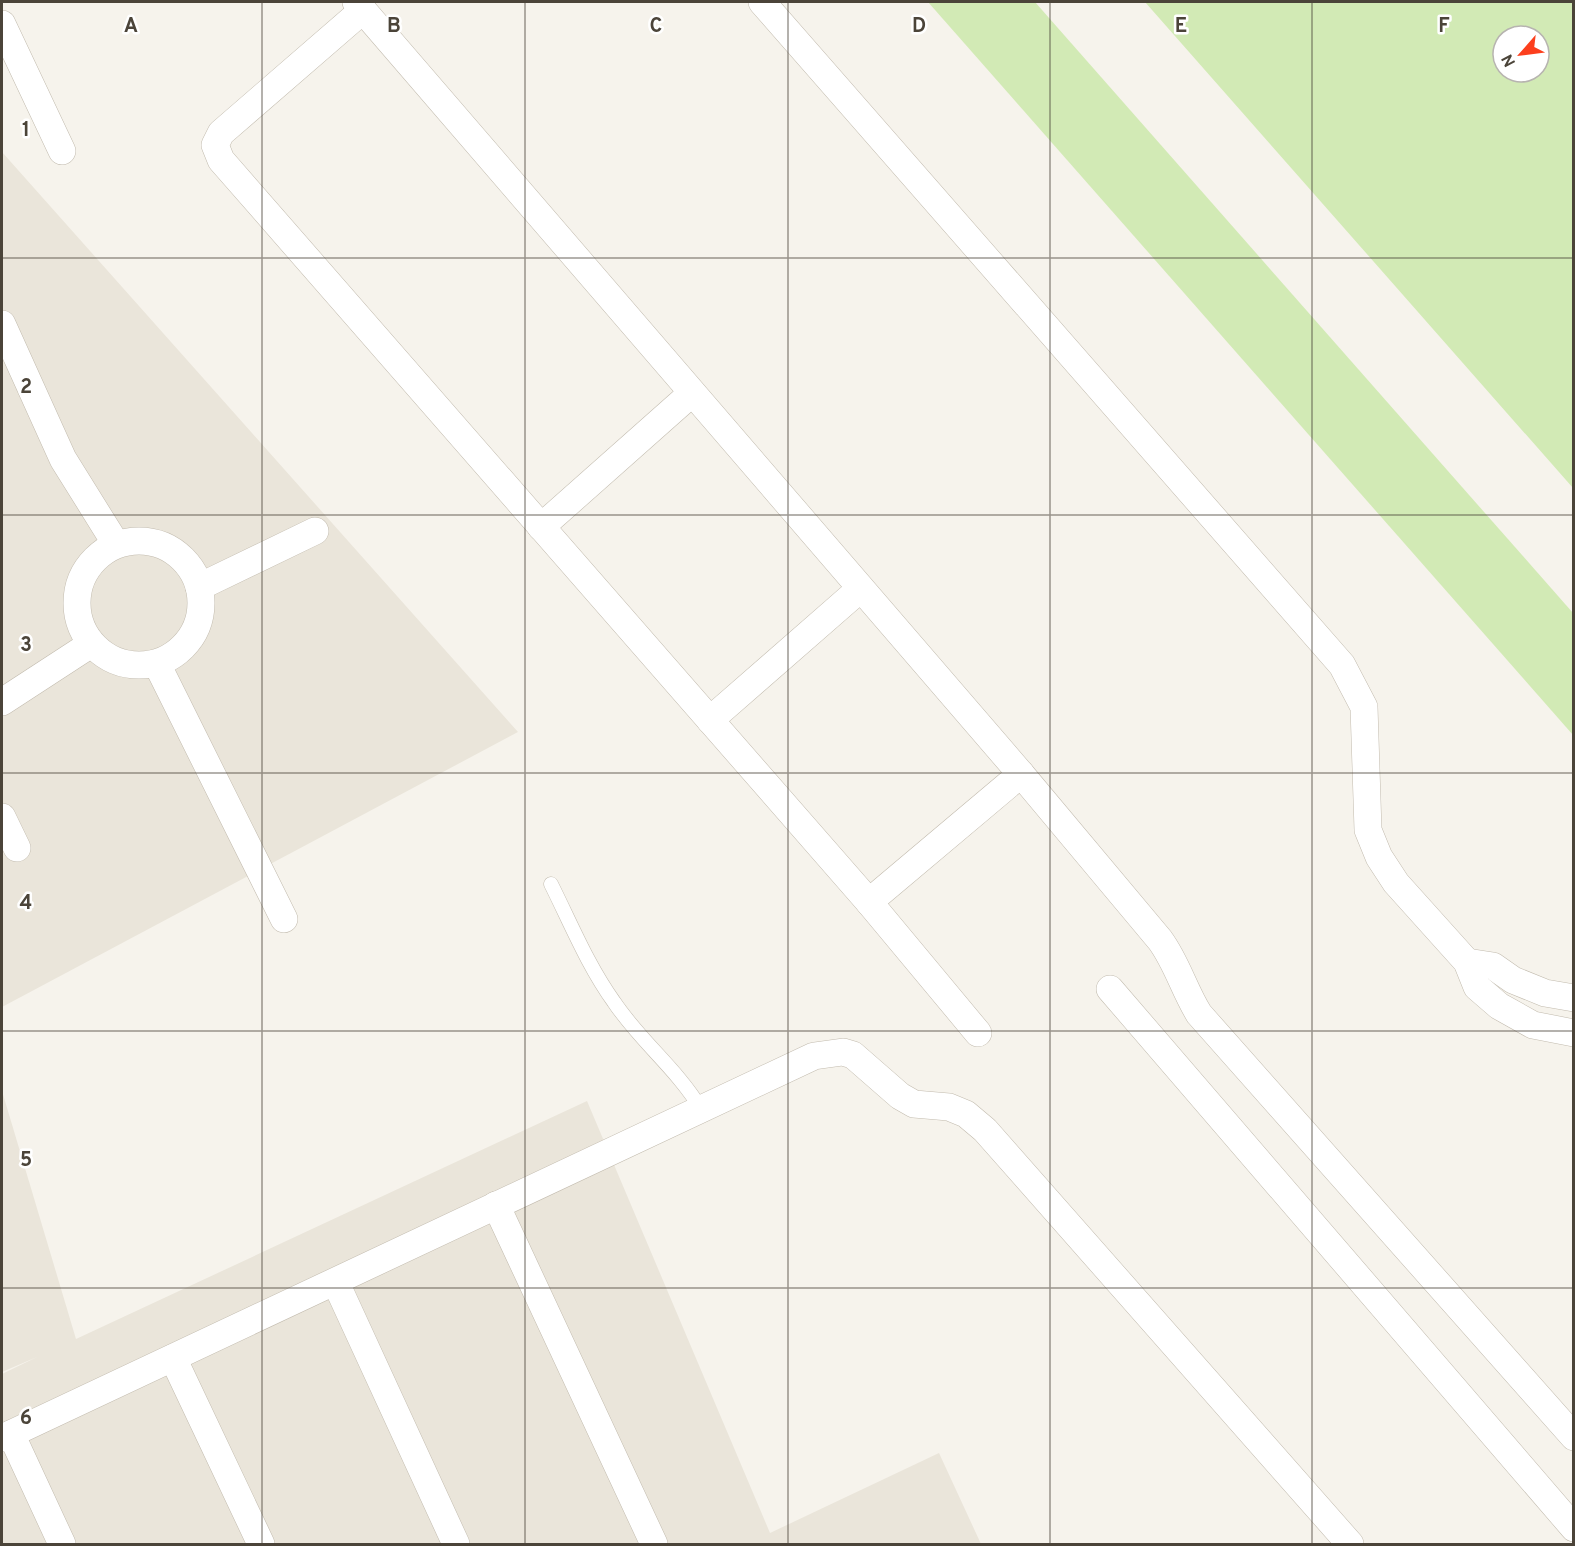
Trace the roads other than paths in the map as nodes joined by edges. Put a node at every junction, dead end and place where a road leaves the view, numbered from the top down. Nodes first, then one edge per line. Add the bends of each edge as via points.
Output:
1 (762, 2) edge
2 (359, 6) edge
3 (2, 24) edge
4 (62, 151) dead end
5 (2, 324) edge
6 (692, 393) junction
7 (541, 527) junction
8 (315, 531) dead end
9 (116, 544) junction
10 (199, 587) junction
11 (860, 590) junction
12 (91, 644) junction
13 (157, 664) junction
14 (2, 702) edge
15 (710, 720) junction
16 (1021, 774) junction
17 (2, 817) edge
18 (17, 848) dead end
19 (551, 884) dead end
20 (869, 902) junction
21 (284, 919) dead end
22 (1467, 962) junction
23 (1110, 989) dead end
24 (1574, 998) edge
25 (1574, 1032) edge
26 (978, 1033) dead end
27 (701, 1109) junction
28 (496, 1205) junction
29 (336, 1283) junction
30 (173, 1358) junction
31 (6, 1436) edge
32 (1574, 1437) edge
33 (1574, 1528) edge
34 (62, 1545) edge
35 (261, 1545) edge
36 (456, 1545) edge
37 (654, 1545) edge
38 (1350, 1545) edge

1 - 22 street via 1342,665 1364,707 1368,830 1379,857 1396,883
2 - 6 street
2 - 7 street via 221,134 215,145 221,159
3 - 4 street
5 - 9 street via 63,459
6 - 7 street
6 - 11 street
7 - 15 street
8 - 10 street
9 - 10 street via 136,540 157,543 176,552
9 - 12 street via 96,557 82,577 77,599 80,623
10 - 13 street via 201,611 194,634 178,652
11 - 15 street
11 - 16 street
12 - 13 street via 110,659 133,666
12 - 14 street
13 - 21 street
15 - 20 street
16 - 20 street
16 - 32 street via 1174,959 1199,1014
17 - 18 street
19 - 27 lane via 614,1003 685,1082
20 - 26 street
22 - 24 street via 1493,966 1534,989
22 - 25 street via 1477,987 1499,1006 1533,1025
23 - 33 street
27 - 28 street
27 - 38 street via 814,1056 843,1052 853,1055 914,1104 949,1107 966,1114 985,1130
28 - 29 street
28 - 37 street
29 - 30 street
29 - 36 street
30 - 31 street
30 - 35 street
31 - 34 street

